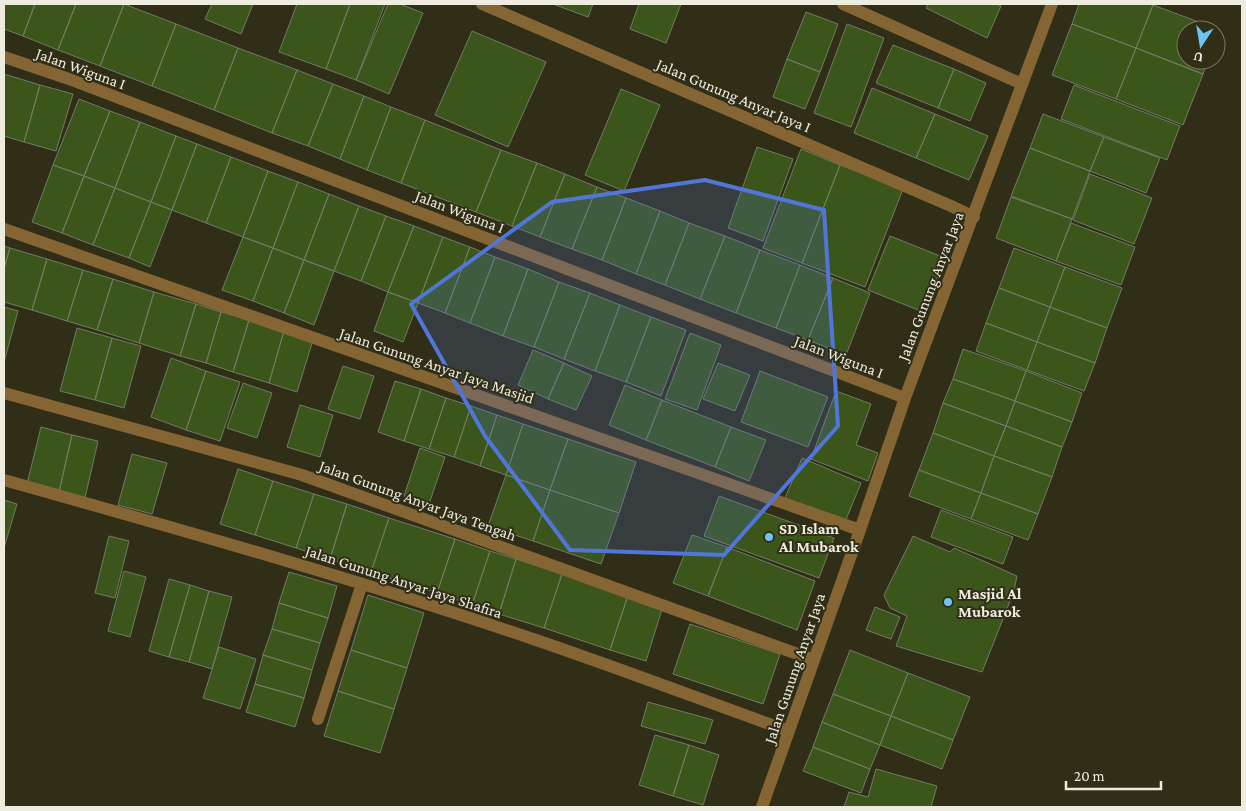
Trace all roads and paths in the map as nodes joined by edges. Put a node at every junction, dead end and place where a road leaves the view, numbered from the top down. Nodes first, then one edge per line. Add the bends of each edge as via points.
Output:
1 (482, 4) edge
2 (843, 4) edge
3 (1052, 4) edge
4 (4, 57) edge
5 (1022, 84) junction
6 (974, 217) junction
7 (4, 229) edge
8 (4, 393) edge
9 (904, 398) junction
10 (4, 480) edge
11 (860, 530) junction
12 (362, 584) junction
13 (814, 660) junction
14 (318, 719) dead end
15 (789, 731) junction
16 (762, 807) edge

1 - 6 street, Jalan Gunung Anyar Jaya I
2 - 5 street
3 - 5 street, Jalan Gunung Anyar Jaya
4 - 9 street, Jalan Wiguna I via 88,86
5 - 6 street, Jalan Gunung Anyar Jaya
6 - 9 street, Jalan Gunung Anyar Jaya
7 - 11 street, Jalan Gunung Anyar Jaya Masjid
8 - 13 street, Jalan Gunung Anyar Jaya Tengah via 302,475
9 - 11 street, Jalan Gunung Anyar Jaya
10 - 12 street, Jalan Gunung Anyar Jaya Shafira
11 - 13 street, Jalan Gunung Anyar Jaya
12 - 14 street
12 - 15 street, Jalan Gunung Anyar Jaya Shafira via 535,640
13 - 15 street, Jalan Gunung Anyar Jaya
15 - 16 street, Jalan Gunung Anyar Jaya

